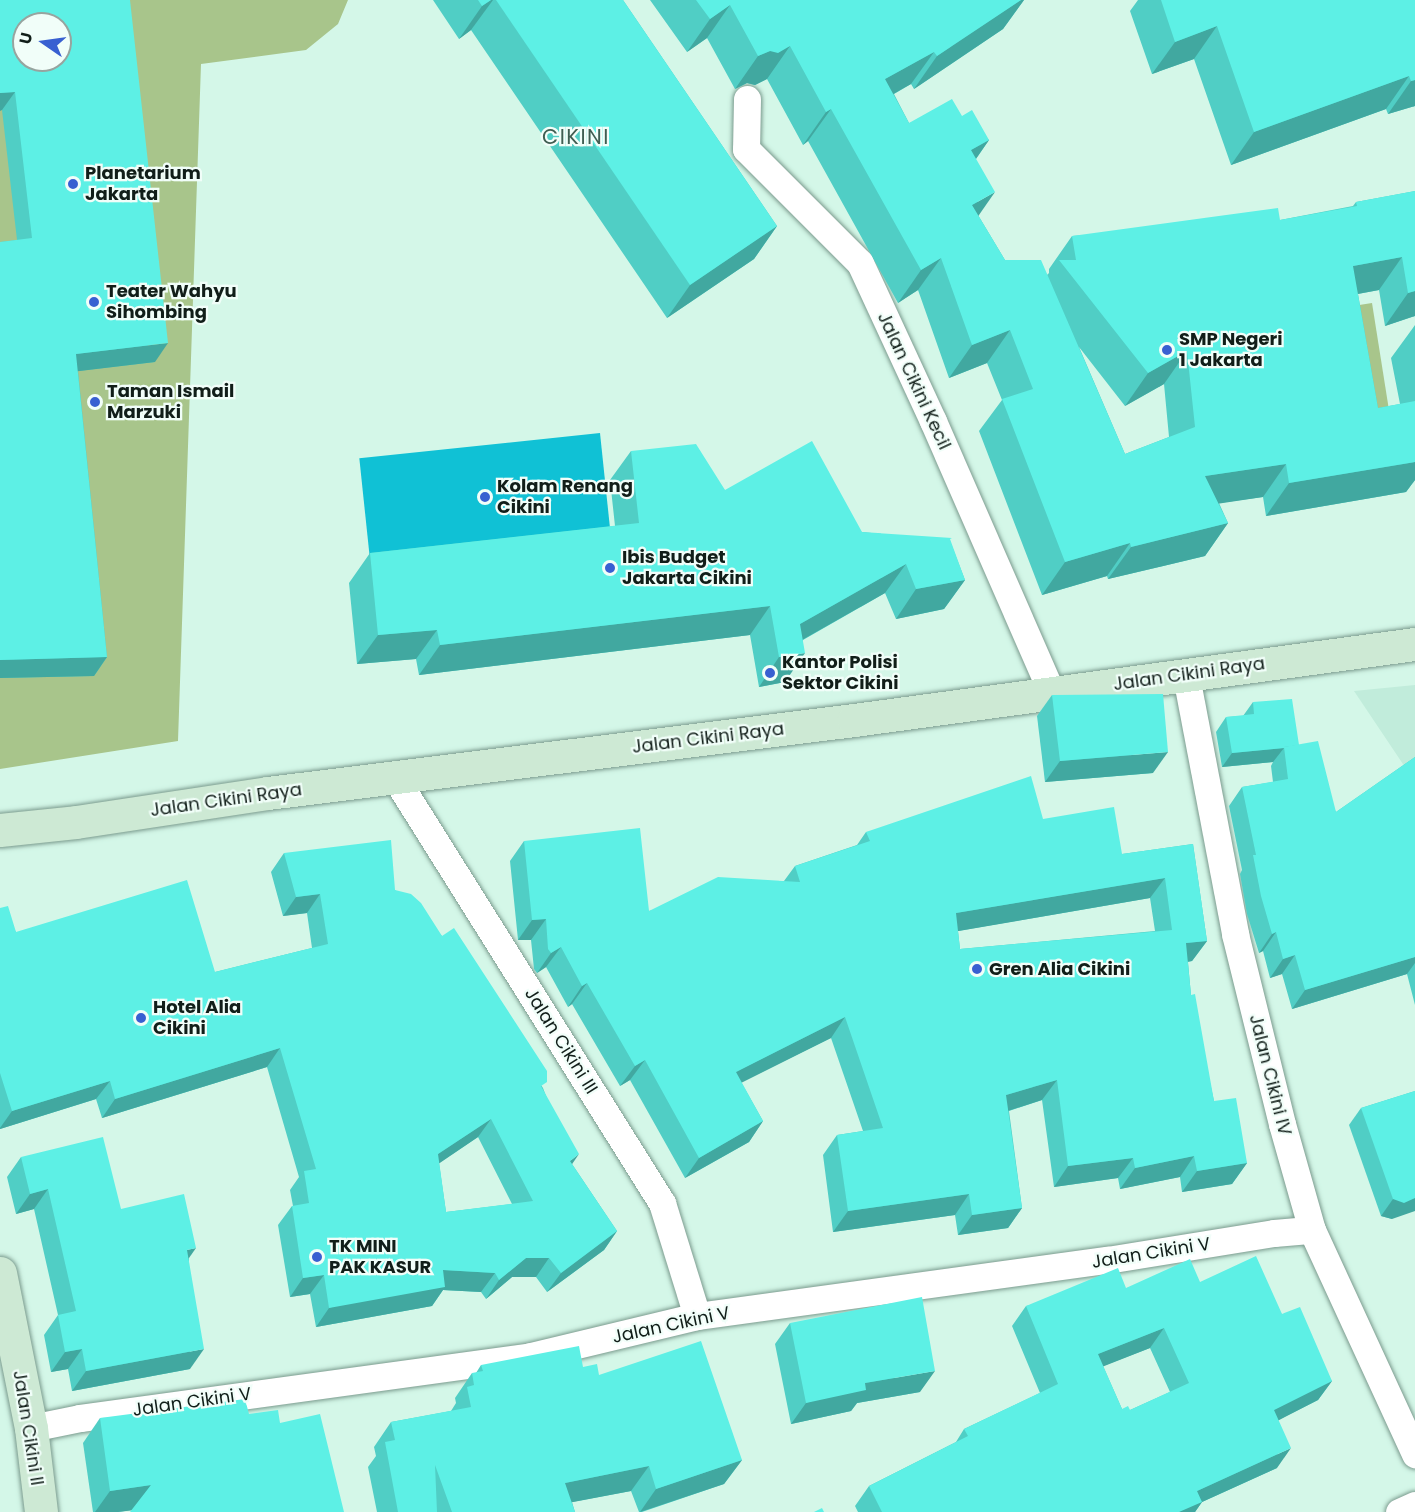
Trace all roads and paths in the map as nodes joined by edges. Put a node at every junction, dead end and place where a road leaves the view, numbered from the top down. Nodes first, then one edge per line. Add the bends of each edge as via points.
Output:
1 (747, 99) dead end
2 (1415, 644) edge
3 (1186, 676) junction
4 (1052, 693) junction
5 (396, 778) junction
6 (0, 830) edge
7 (1312, 1230) junction
8 (0, 1273) edge
9 (697, 1316) junction
10 (31, 1428) junction
11 (1415, 1454) edge
12 (1415, 1505) edge
13 (41, 1512) edge
14 (1399, 1512) edge

1 - 4 street, Jalan Cikini Kecil via 745,148 860,263
2 - 3 main road, Jalan Cikini Raya
3 - 4 main road, Jalan Cikini Raya
3 - 7 street, Jalan Cikini IV via 1235,934
4 - 5 main road, Jalan Cikini Raya
5 - 6 main road, Jalan Cikini Raya
5 - 9 street, Jalan Cikini III via 662,1203
7 - 9 street, Jalan Cikini V
7 - 11 street, Jalan Cikini IV
8 - 10 main road, Jalan Cikini II
9 - 10 street, Jalan Cikini V via 531,1356
10 - 13 main road, Jalan Cikini II
12 - 14 street

